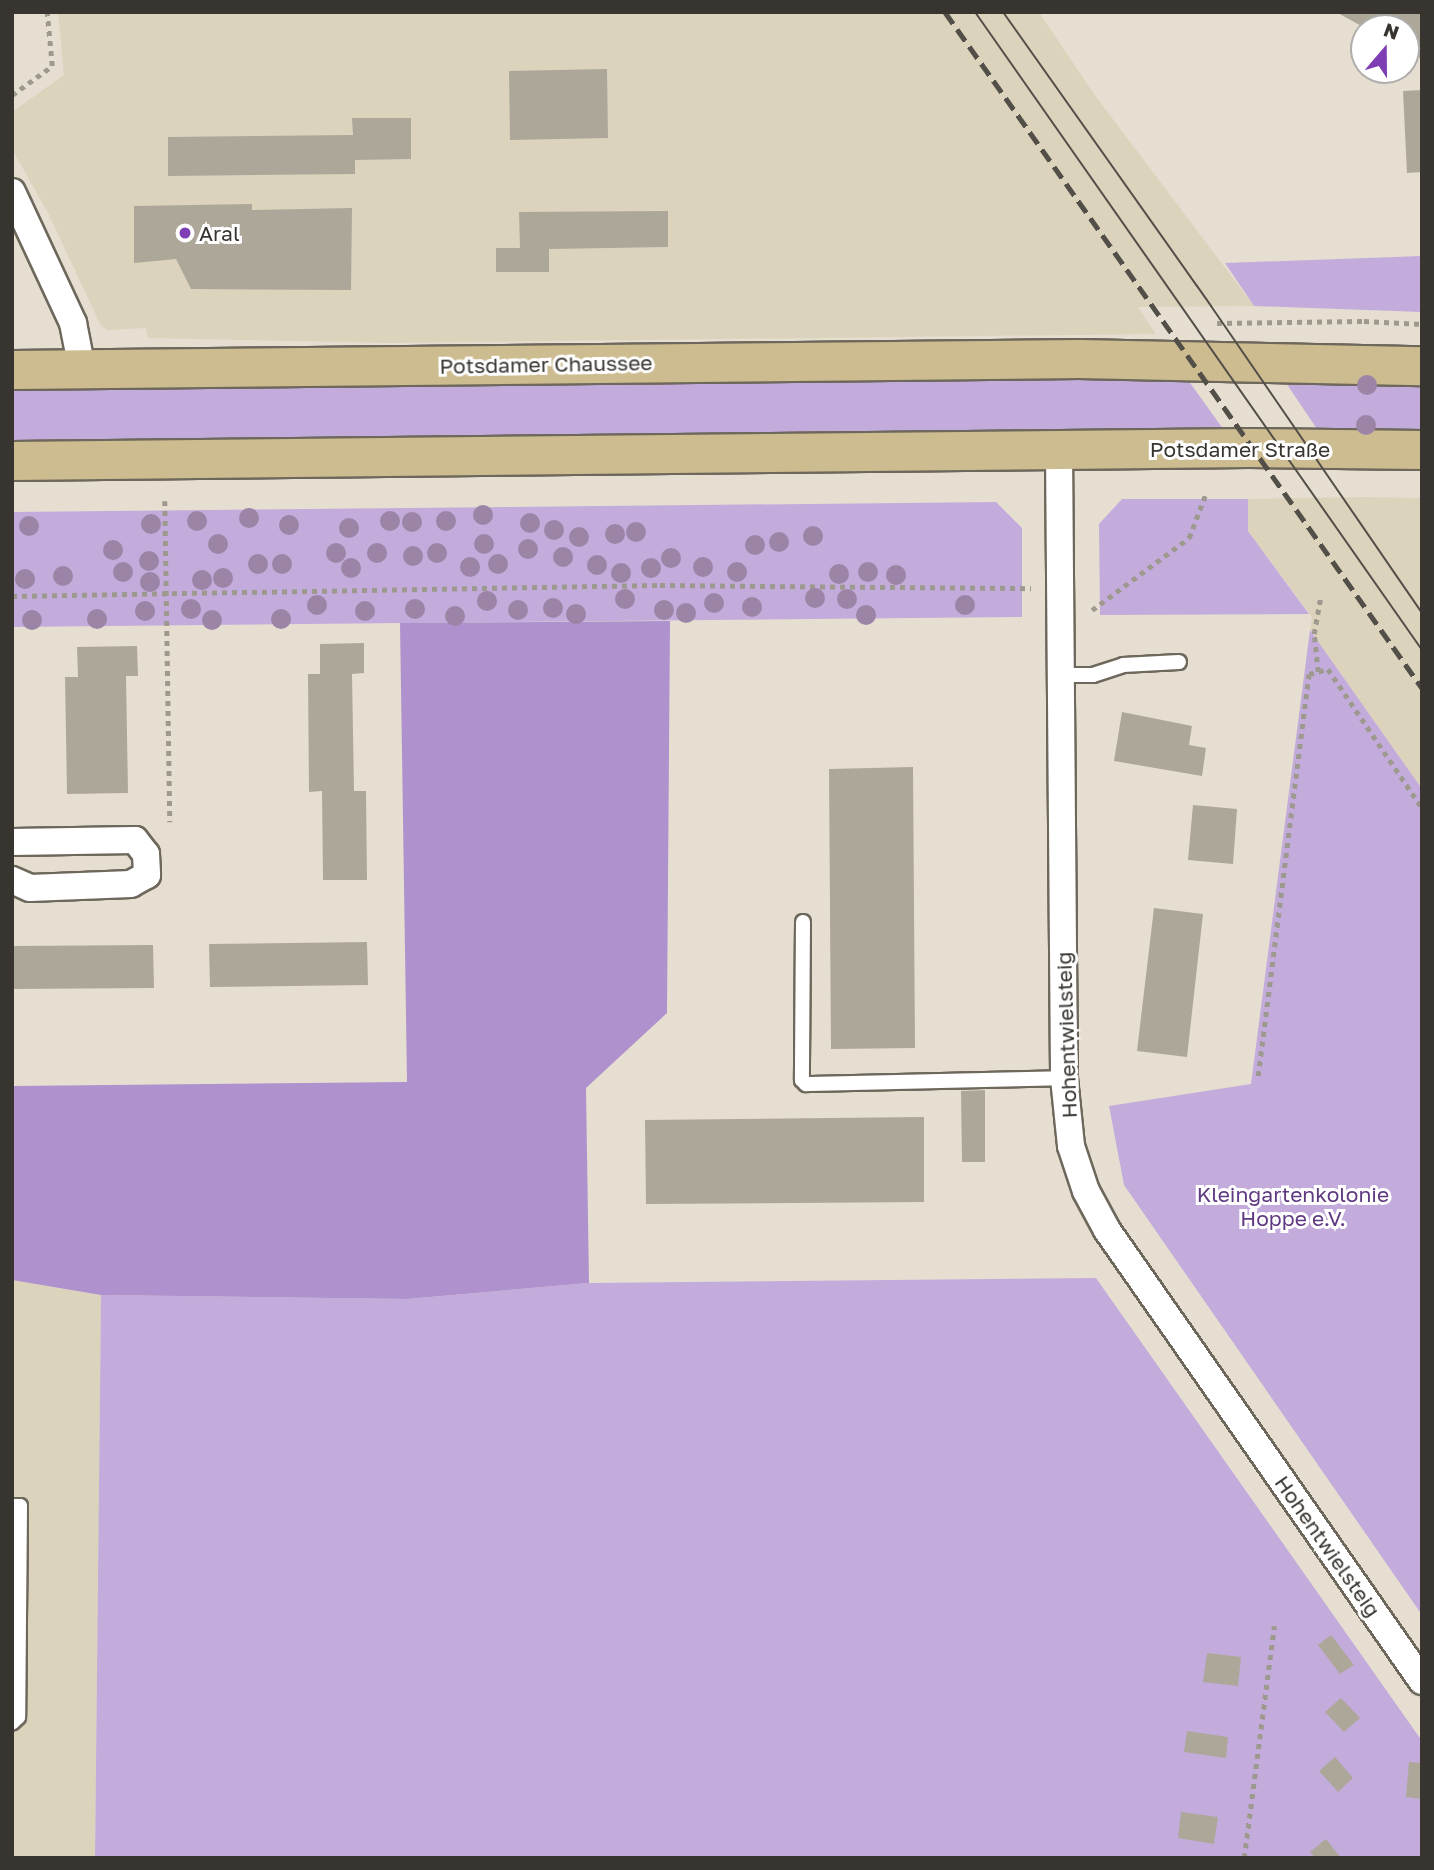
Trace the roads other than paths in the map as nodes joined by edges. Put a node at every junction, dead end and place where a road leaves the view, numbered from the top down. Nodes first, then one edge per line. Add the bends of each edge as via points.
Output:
1 (12, 192) edge
2 (1422, 366) edge
3 (12, 369) edge
4 (82, 369) junction
5 (1059, 450) junction
6 (1422, 450) edge
7 (12, 461) edge
8 (1179, 662) dead end
9 (1062, 675) junction
10 (12, 842) edge
11 (12, 880) edge
12 (803, 922) dead end
13 (1064, 1077) junction
14 (12, 1506) edge
15 (1422, 1681) edge
16 (12, 1723) edge

1 - 4 street via 73,323
2 - 4 main road, Potsdamer Chaussee via 1079,359
3 - 4 main road, Potsdamer Chaussee
5 - 6 main road, Potsdamer Straße
5 - 7 main road
5 - 9 street, Hohentwielsteig
8 - 9 lane
9 - 13 street, Hohentwielsteig
10 - 11 street via 135,841 146,854 147,875 131,884 30,888
12 - 13 lane via 802,1080 806,1084
13 - 15 street, Hohentwielsteig via 1071,1146 1086,1191 1107,1230
14 - 16 lane via 20,1506 18,1717

